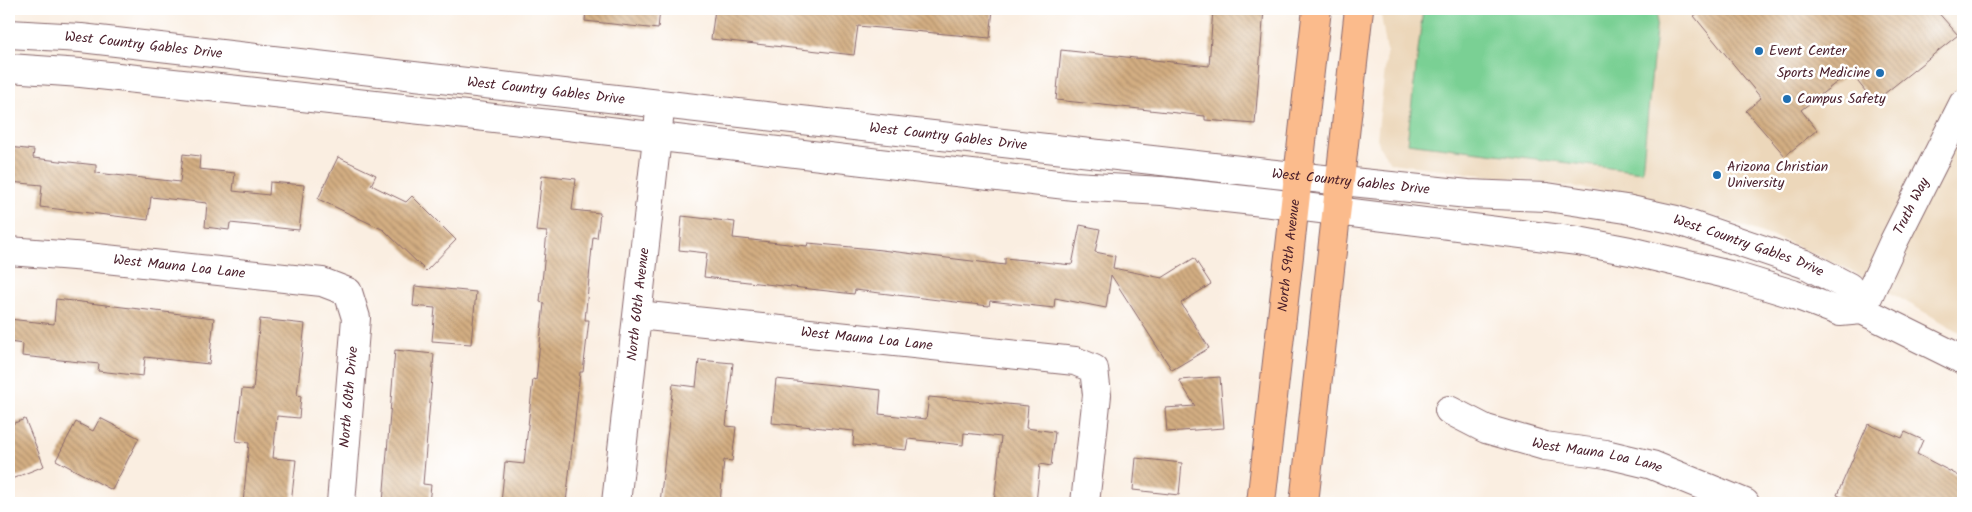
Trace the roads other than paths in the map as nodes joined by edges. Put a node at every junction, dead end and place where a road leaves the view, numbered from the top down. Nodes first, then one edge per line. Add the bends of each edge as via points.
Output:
1 (1317, 9) edge
2 (1359, 9) edge
3 (9, 34) edge
4 (9, 68) edge
5 (1963, 104) edge
6 (660, 105) junction
7 (657, 137) junction
8 (1299, 177) junction
9 (1341, 181) junction
10 (1295, 206) junction
11 (1337, 211) junction
12 (9, 251) edge
13 (348, 292) joint
14 (1862, 310) junction
15 (638, 315) junction
16 (1963, 360) edge
17 (1449, 410) dead end
18 (341, 503) edge
19 (616, 503) edge
20 (1085, 503) edge
21 (1261, 503) edge
22 (1304, 503) edge
23 (1745, 503) edge

1 - 8 main road, North 59th Avenue
2 - 9 main road
3 - 6 street, West Country Gables Drive via 81,38
4 - 7 street, West Country Gables Drive via 81,73
5 - 14 street, Truth Way
6 - 7 street, North 60th Avenue
6 - 8 street, West Country Gables Drive
7 - 10 street, West Country Gables Drive via 1074,186 1162,190
7 - 15 street, North 60th Avenue
8 - 9 street, West Country Gables Drive
8 - 10 main road, North 59th Avenue
9 - 11 main road
9 - 14 street, West Country Gables Drive via 1468,194 1547,197 1676,220 1805,264 1849,287
10 - 11 street, West Country Gables Drive
10 - 21 main road, North 59th Avenue
11 - 14 street, West Country Gables Drive via 1578,241 1734,276 1840,312
11 - 22 main road
12 - 13 street, West Mauna Loa Lane via 322,282
13 - 18 street, North 60th Drive via 356,318
14 - 16 street, West Country Gables Drive
15 - 19 street, North 60th Avenue
15 - 20 street, West Mauna Loa Lane via 1075,361 1094,369 1098,395
17 - 23 street, West Mauna Loa Lane via 1486,429 1544,446 1606,454 1652,465

